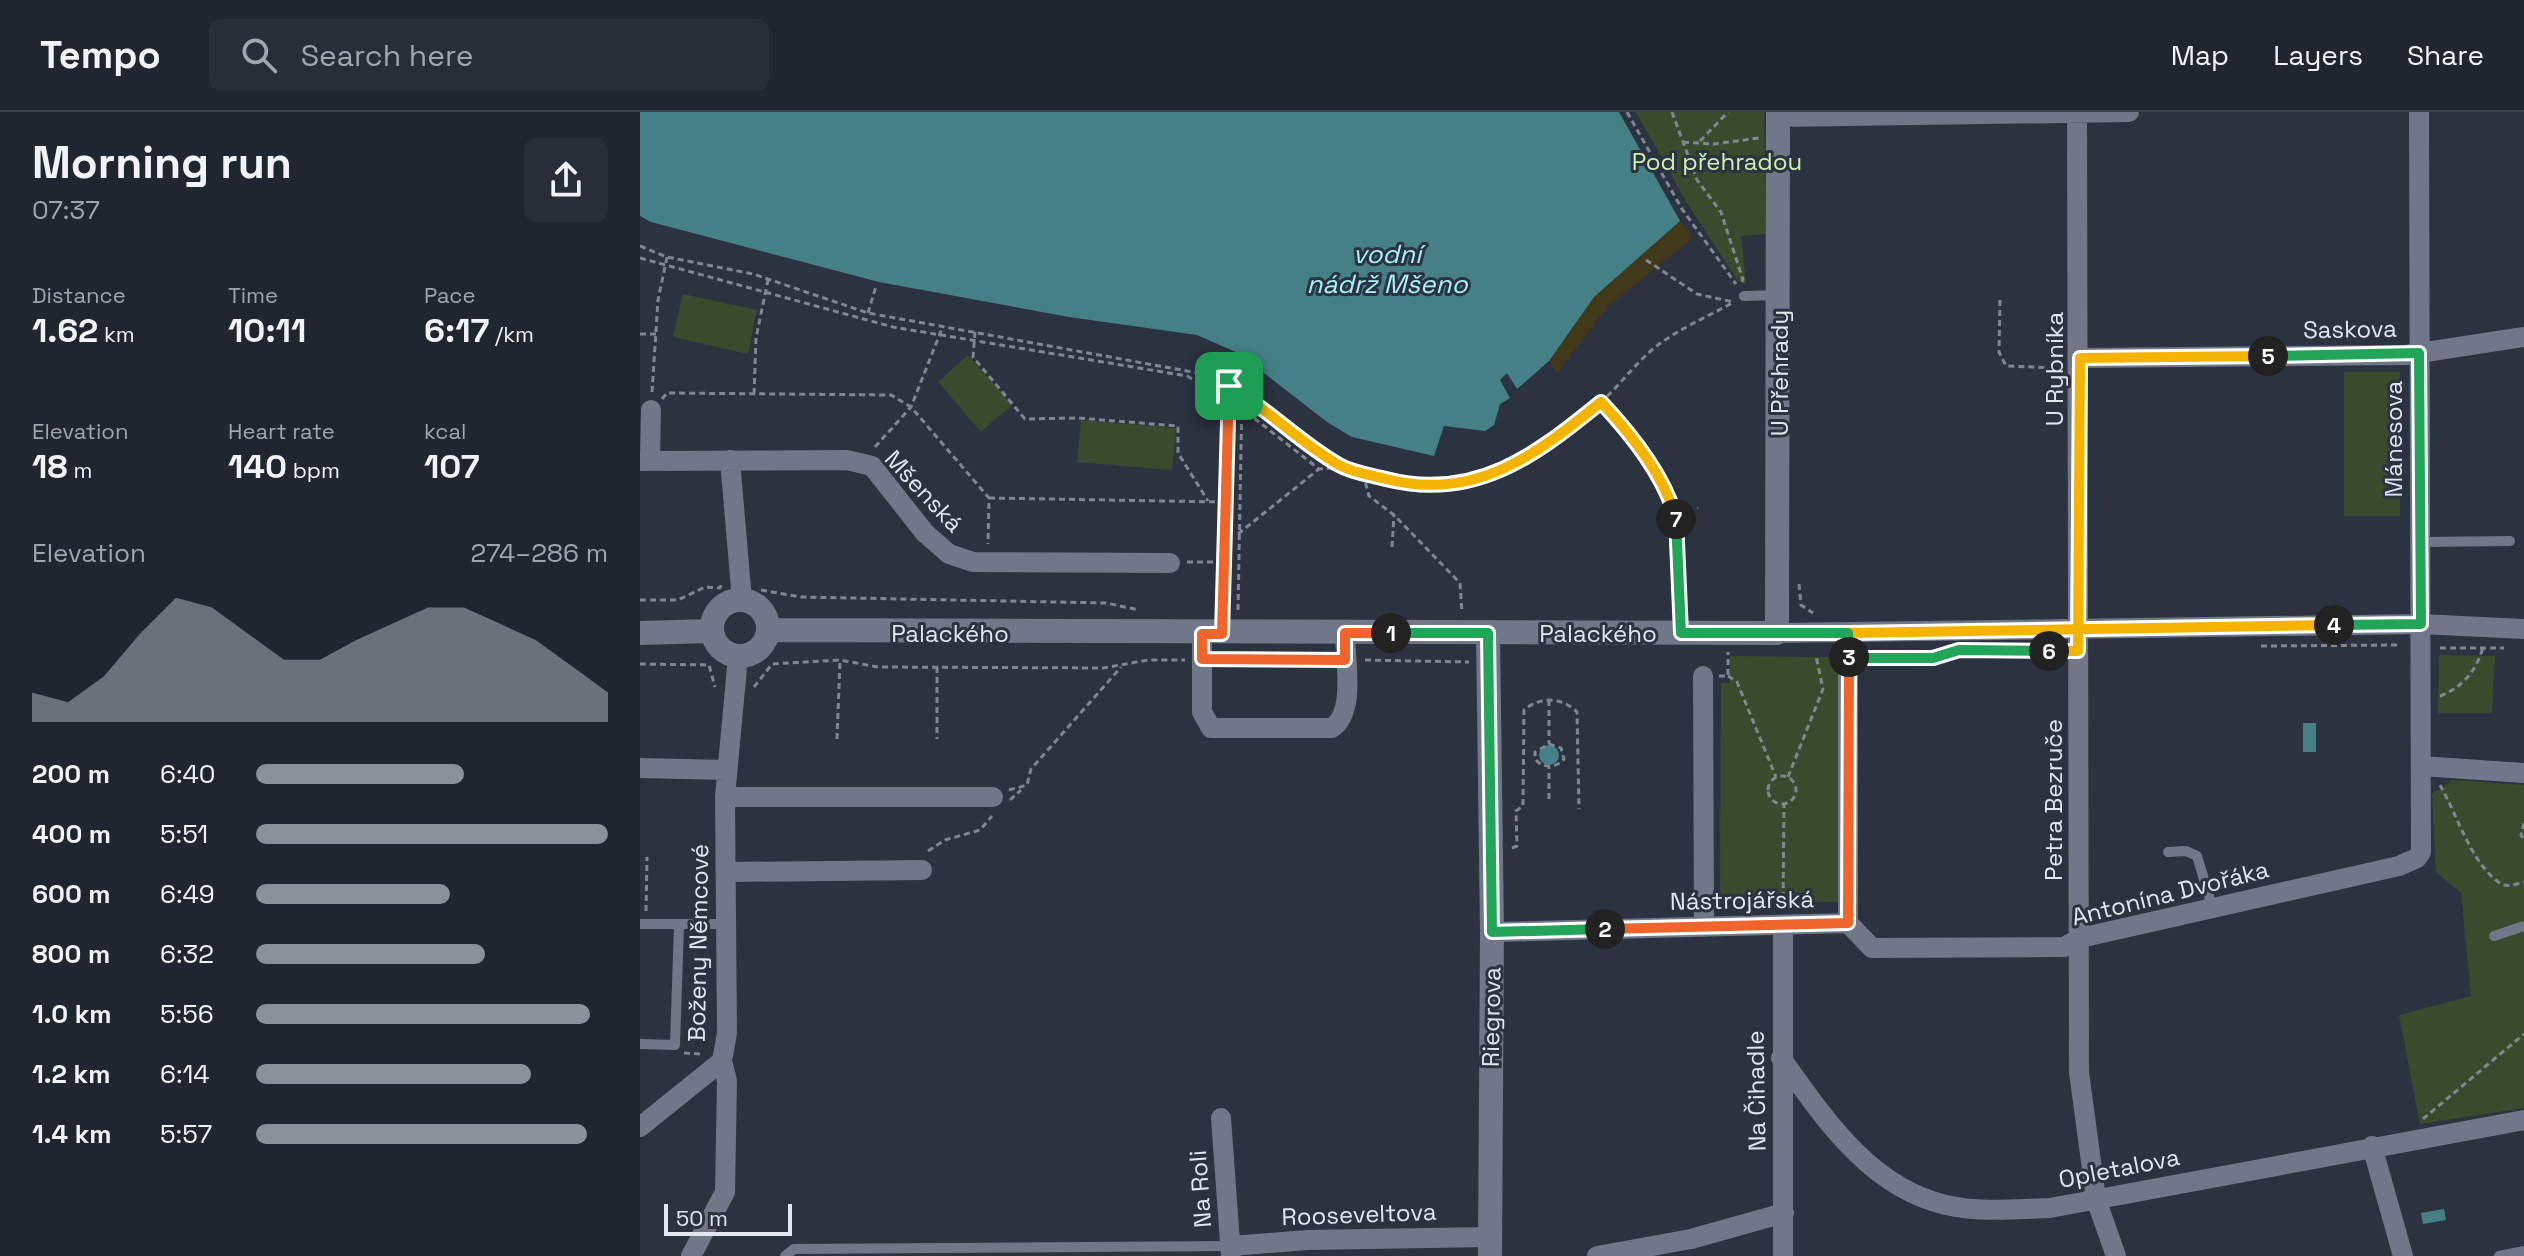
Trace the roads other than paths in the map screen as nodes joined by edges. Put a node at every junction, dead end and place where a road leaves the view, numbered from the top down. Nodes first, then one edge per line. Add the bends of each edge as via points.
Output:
1 (2129, 112) edge
2 (2419, 112) edge
3 (2077, 113) edge
4 (1778, 122) edge
5 (1740, 291) road end
6 (1779, 295) junction
7 (2524, 337) edge
8 (2419, 353) junction
9 (2080, 363) junction
10 (651, 410) road end
11 (730, 460) junction
12 (645, 461) edge
13 (2510, 541) dead end
14 (2419, 542) junction
15 (1170, 563) road end
16 (749, 594) junction
17 (2421, 624) junction
18 (2078, 627) junction
19 (2524, 629) edge
20 (768, 630) junction
21 (711, 631) junction
22 (640, 633) edge
23 (1345, 633) junction
24 (1488, 633) junction
25 (1777, 633) junction
26 (1848, 633) junction
27 (1212, 634) junction
28 (738, 657) junction
29 (1703, 676) dead end
30 (2428, 767) junction
31 (640, 768) edge
32 (727, 770) junction
33 (2524, 773) edge
34 (725, 797) junction
35 (999, 802) road end
36 (2168, 852) dead end
37 (922, 870) road end
38 (727, 872) junction
39 (2212, 906) junction
40 (1848, 923) junction
41 (640, 924) edge
42 (727, 924) junction
43 (679, 925) junction
44 (1783, 925) junction
45 (2524, 926) edge
46 (1704, 927) junction
47 (1492, 932) junction
48 (2494, 936) dead end
49 (2080, 938) junction
50 (640, 1044) edge
51 (714, 1058) junction
52 (1781, 1058) junction
53 (1221, 1118) dead end
54 (2524, 1120) edge
55 (640, 1127) edge
56 (2372, 1146) junction
57 (2096, 1199) junction
58 (1784, 1213) junction
59 (1490, 1247) edge
60 (1231, 1251) edge
61 (2524, 1251) edge
62 (1157, 1252) edge
63 (691, 1256) edge
64 (785, 1256) edge
65 (1597, 1256) edge
66 (1783, 1256) edge
67 (2116, 1256) edge
68 (2403, 1256) edge
69 (2499, 1256) edge

1 - 3 street
2 - 8 street, Mánesova
3 - 4 street
3 - 9 street, U Rybníka
4 - 6 street, U Přehrady
5 - 6 lane
6 - 25 street, U Přehrady
7 - 8 street, Saskova
8 - 9 street, Saskova
8 - 14 street, Mánesova
9 - 18 street, U Rybníka
10 - 12 street
11 - 12 street, Mšenská
11 - 15 street, Mšenská via 847,460 872,466 925,533 949,554 973,562
11 - 16 street
13 - 14 lane
14 - 17 street, Mánesova
16 - 20 street via 763,611
16 - 21 street via 717,610
17 - 18 street, Palackého
17 - 19 street, Palackého
17 - 30 street, Mánesova via 2420,697
18 - 26 street, Palackého
18 - 49 street, Petra Bezruče
20 - 27 street, Palackého
20 - 28 street via 760,648
21 - 22 street
21 - 28 street via 718,647
23 - 24 street, Palackého
23 - 27 street, Palackého
23 - 27 street via 1345,706 1339,723 1332,728 1219,729 1211,728 1202,712 1202,659
24 - 25 street, Palackého
24 - 47 street, Riegrova
25 - 26 street, Palackého
26 - 40 street, Nástrojářská
28 - 32 street, Boženy Němcové
29 - 46 street
30 - 33 street
30 - 39 street, Antonína Dvořáka via 2417,858
31 - 32 street
32 - 34 street, Boženy Němcové
34 - 35 street
34 - 38 street, Boženy Němcové
36 - 39 lane via 2197,856
37 - 38 street
38 - 42 street, Boženy Němcové
39 - 49 street, Antonína Dvořáka
40 - 44 street, Nástrojářská
40 - 49 street, Antonína Dvořáka via 1872,948 2064,947
41 - 43 lane
42 - 43 lane
42 - 51 street, Boženy Němcové via 727,1033
43 - 50 lane via 675,1045
44 - 46 street, Nástrojářská
44 - 52 street, Na Čihadle
45 - 48 lane
46 - 47 street, Nástrojářská
47 - 59 street, Riegrova
49 - 57 street, Petra Bezruče via 2079,1072
51 - 55 street, Boženy Němcové
51 - 63 street via 727,1081 725,1192
52 - 57 street, Opletalova via 1824,1119 1863,1161 1909,1193 1986,1210 2050,1208
52 - 58 street, Na Čihadle
53 - 60 street, Na Roli
54 - 56 street, Opletalova
56 - 57 street, Opletalova
56 - 68 street
57 - 67 street, Petra Bezruče
58 - 65 street via 1691,1239
58 - 66 street, Na Čihadle
59 - 60 street, Rooseveltova via 1307,1240
60 - 62 lane
61 - 69 lane
62 - 64 lane via 794,1249

